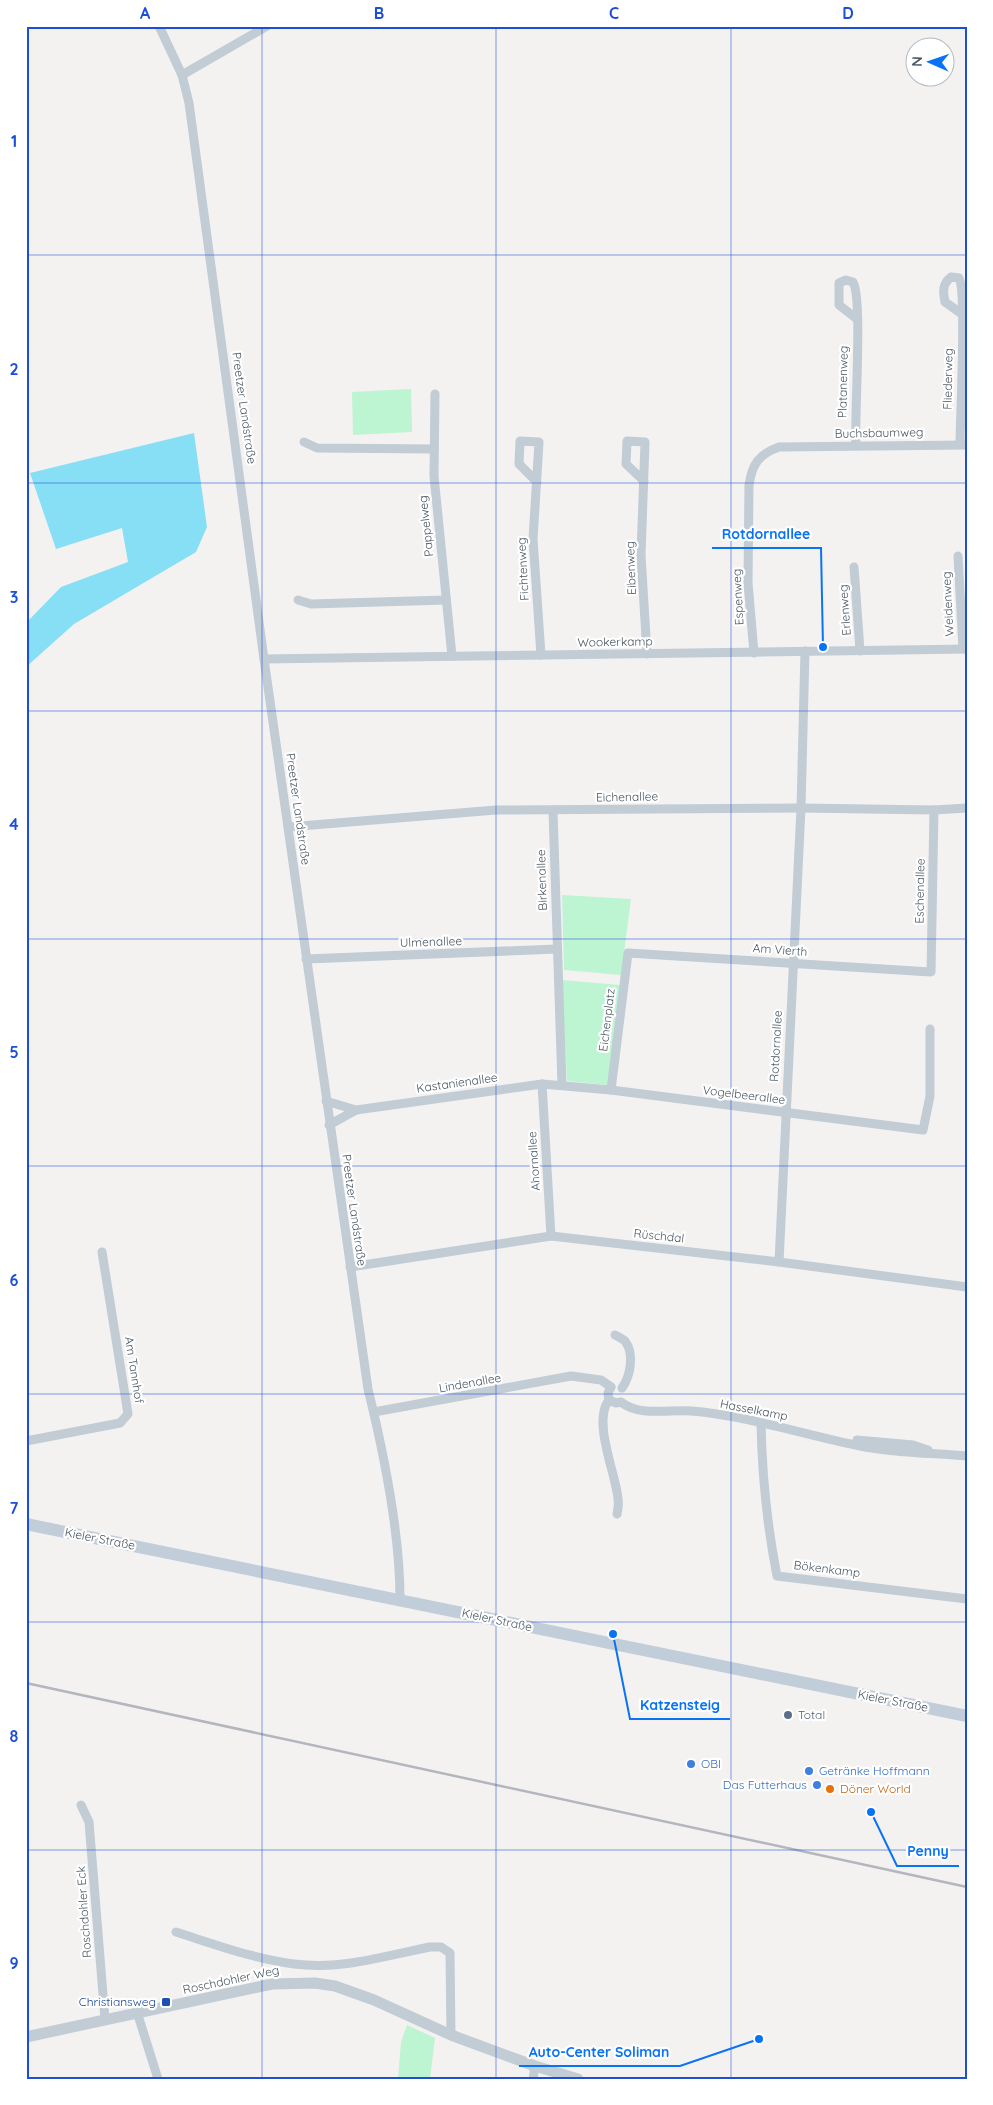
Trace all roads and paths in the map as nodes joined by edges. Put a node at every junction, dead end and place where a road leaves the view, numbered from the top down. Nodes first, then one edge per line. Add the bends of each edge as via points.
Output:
1 (159, 26) edge
2 (267, 26) edge
3 (182, 75) junction
4 (962, 314) dead end
5 (857, 319) dead end
6 (435, 394) dead end
7 (304, 442) dead end
8 (963, 444) edge
9 (791, 446) joint
10 (856, 446) junction
11 (434, 449) junction
12 (644, 481) dead end
13 (537, 482) dead end
14 (958, 556) dead end
15 (854, 567) dead end
16 (298, 600) dead end
17 (446, 600) junction
18 (965, 649) edge
19 (860, 651) junction
20 (805, 652) junction
21 (754, 653) junction
22 (647, 654) junction
23 (541, 655) junction
24 (452, 656) junction
25 (264, 659) junction
26 (801, 808) junction
27 (967, 808) edge
28 (934, 810) junction
29 (553, 811) junction
30 (288, 827) junction
31 (557, 949) junction
32 (628, 953) joint
33 (306, 959) junction
34 (793, 963) junction
35 (931, 972) joint
36 (930, 1029) dead end
37 (542, 1084) junction
38 (562, 1085) junction
39 (611, 1090) junction
40 (326, 1101) junction
41 (356, 1110) junction
42 (785, 1113) junction
43 (329, 1125) junction
44 (551, 1236) junction
45 (102, 1252) dead end
46 (779, 1262) junction
47 (350, 1267) junction
48 (967, 1287) edge
49 (614, 1335) dead end
50 (611, 1388) junction
51 (622, 1388) junction
52 (609, 1400) junction
53 (621, 1402) junction
54 (374, 1412) junction
55 (761, 1423) junction
56 (26, 1442) edge
57 (967, 1456) edge
58 (617, 1514) dead end
59 (26, 1524) edge
60 (400, 1599) junction
61 (967, 1599) edge
62 (967, 1716) edge
63 (81, 1805) dead end
64 (176, 1932) dead end
65 (137, 2012) junction
66 (105, 2019) junction
67 (451, 2035) junction
68 (26, 2037) edge
69 (535, 2066) junction
70 (158, 2079) edge
71 (533, 2079) edge
72 (578, 2079) edge

1 - 3 street, Preetzer Landstraße
2 - 3 street
3 - 25 street, Preetzer Landstraße via 189,103
4 - 8 street, Fliederweg
5 - 10 street, Platanenweg
6 - 11 street, Pappelweg
7 - 11 street via 317,448
8 - 10 street, Buchsbaumweg
9 - 10 street, Buchsbaumweg
9 - 21 street, Espenweg via 769,450 754,463 750,472 748,583
11 - 17 street, Pappelweg
12 - 22 street, Eibenweg via 641,555
13 - 23 street, Fichtenweg via 533,539
14 - 18 street, Weidenweg
15 - 19 street, Erlenweg
16 - 17 street via 311,604
17 - 24 street, Pappelweg
18 - 19 street, Wookerkamp
19 - 20 street, Wookerkamp
20 - 21 street, Wookerkamp
20 - 26 street, Rotdornallee
21 - 22 street, Wookerkamp
22 - 23 street, Wookerkamp
23 - 24 street, Wookerkamp
24 - 25 street, Wookerkamp
25 - 30 street, Preetzer Landstraße
26 - 28 street, Eichenallee
26 - 29 street, Eichenallee
26 - 34 street, Rotdornallee
27 - 28 street, Eichenallee
28 - 35 street, Eschenallee
29 - 30 street, Eichenallee via 496,810
29 - 31 street, Birkenallee
30 - 33 street, Preetzer Landstraße
31 - 33 street, Ulmenallee
31 - 38 street
32 - 34 street, Am Vierth
32 - 39 street, Eichenplatz
33 - 40 street, Preetzer Landstraße
34 - 35 street, Am Vierth
34 - 42 street, Rotdornallee
36 - 42 street, Vogelbeerallee via 930,1096 923,1130
37 - 38 street, Kastanienallee
37 - 41 street, Kastanienallee
37 - 44 street, Ahornallee
38 - 39 street, Vogelbeerallee
39 - 42 street, Vogelbeerallee
40 - 41 street, Kastanienallee
40 - 43 street, Preetzer Landstraße
41 - 43 street, Kastanienallee
42 - 46 street, Rotdornallee
43 - 47 street, Preetzer Landstraße
44 - 46 street, Rüschdal
44 - 47 street, Rüschdal
45 - 56 street, Am Tannhof via 128,1414 120,1423
46 - 48 street, Rüschdal
47 - 54 street, Preetzer Landstraße
49 - 51 street via 625,1341 628,1351 628,1379
50 - 51 street
50 - 52 street
50 - 54 street, Lindenallee via 601,1380 571,1376
51 - 53 street via 625,1395
52 - 53 street
52 - 58 street via 604,1409 604,1430 619,1500
53 - 55 street, Hasselkamp via 639,1409 692,1411
54 - 60 street, Preetzer Landstraße via 400,1568
55 - 57 street, Hasselkamp via 890,1451
55 - 61 street, Bökenkamp via 766,1514 777,1576
59 - 60 main road, Kieler Straße
60 - 62 main road, Kieler Straße
63 - 66 street, Roschdohler Eck via 89,1822
64 - 67 street, Roschdohler Weg via 282,1962 306,1965 336,1964 441,1947 450,1953
65 - 66 street, Roschdohler Weg
65 - 67 street, Roschdohler Weg via 272,1984 314,1982 374,2000
65 - 70 street
66 - 68 street, Roschdohler Weg
67 - 69 street, Roschdohler Weg
69 - 71 street
69 - 72 street, Roschdohler Weg

